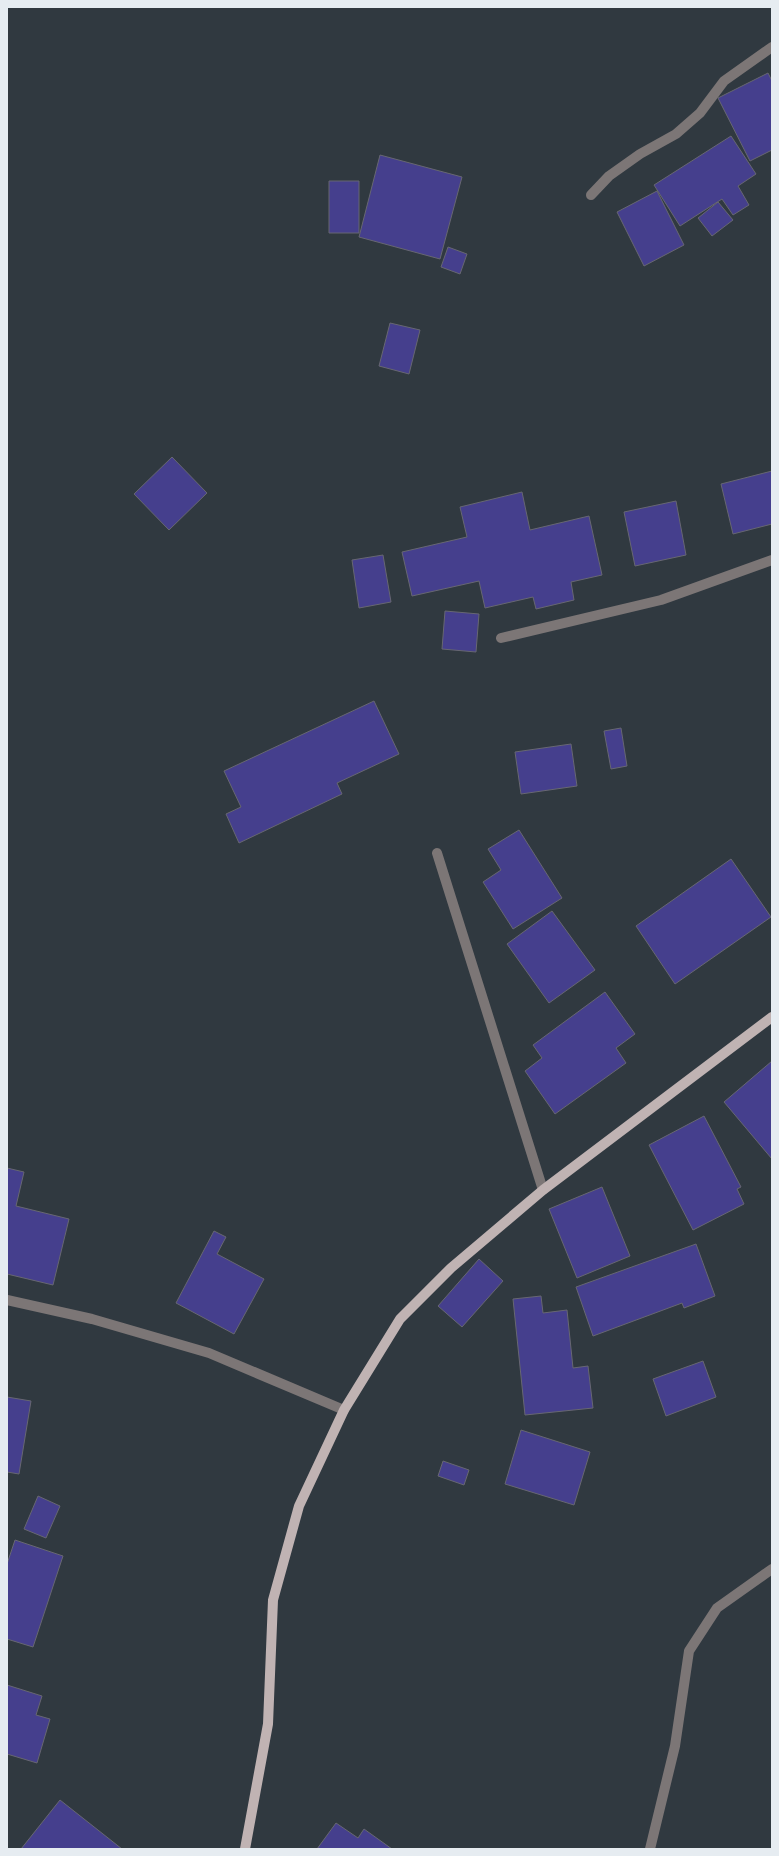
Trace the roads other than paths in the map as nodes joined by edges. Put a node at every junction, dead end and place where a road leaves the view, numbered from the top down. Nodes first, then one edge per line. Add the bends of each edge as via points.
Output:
1 (772, 48) edge
2 (591, 195) dead end
3 (772, 560) edge
4 (501, 638) dead end
5 (437, 853) dead end
6 (772, 1017) edge
7 (543, 1190) junction
8 (7, 1300) edge
9 (344, 1410) junction
10 (772, 1569) edge
11 (245, 1849) edge
12 (650, 1849) edge

1 - 2 street via 724,81 700,113 676,134 640,154 609,176
3 - 4 street via 661,600
5 - 7 street
6 - 7 main road
7 - 9 main road via 451,1268 400,1319
8 - 9 street via 92,1319 209,1353
9 - 11 main road via 299,1506 273,1600 268,1724
10 - 12 street via 717,1608 689,1651 675,1746

